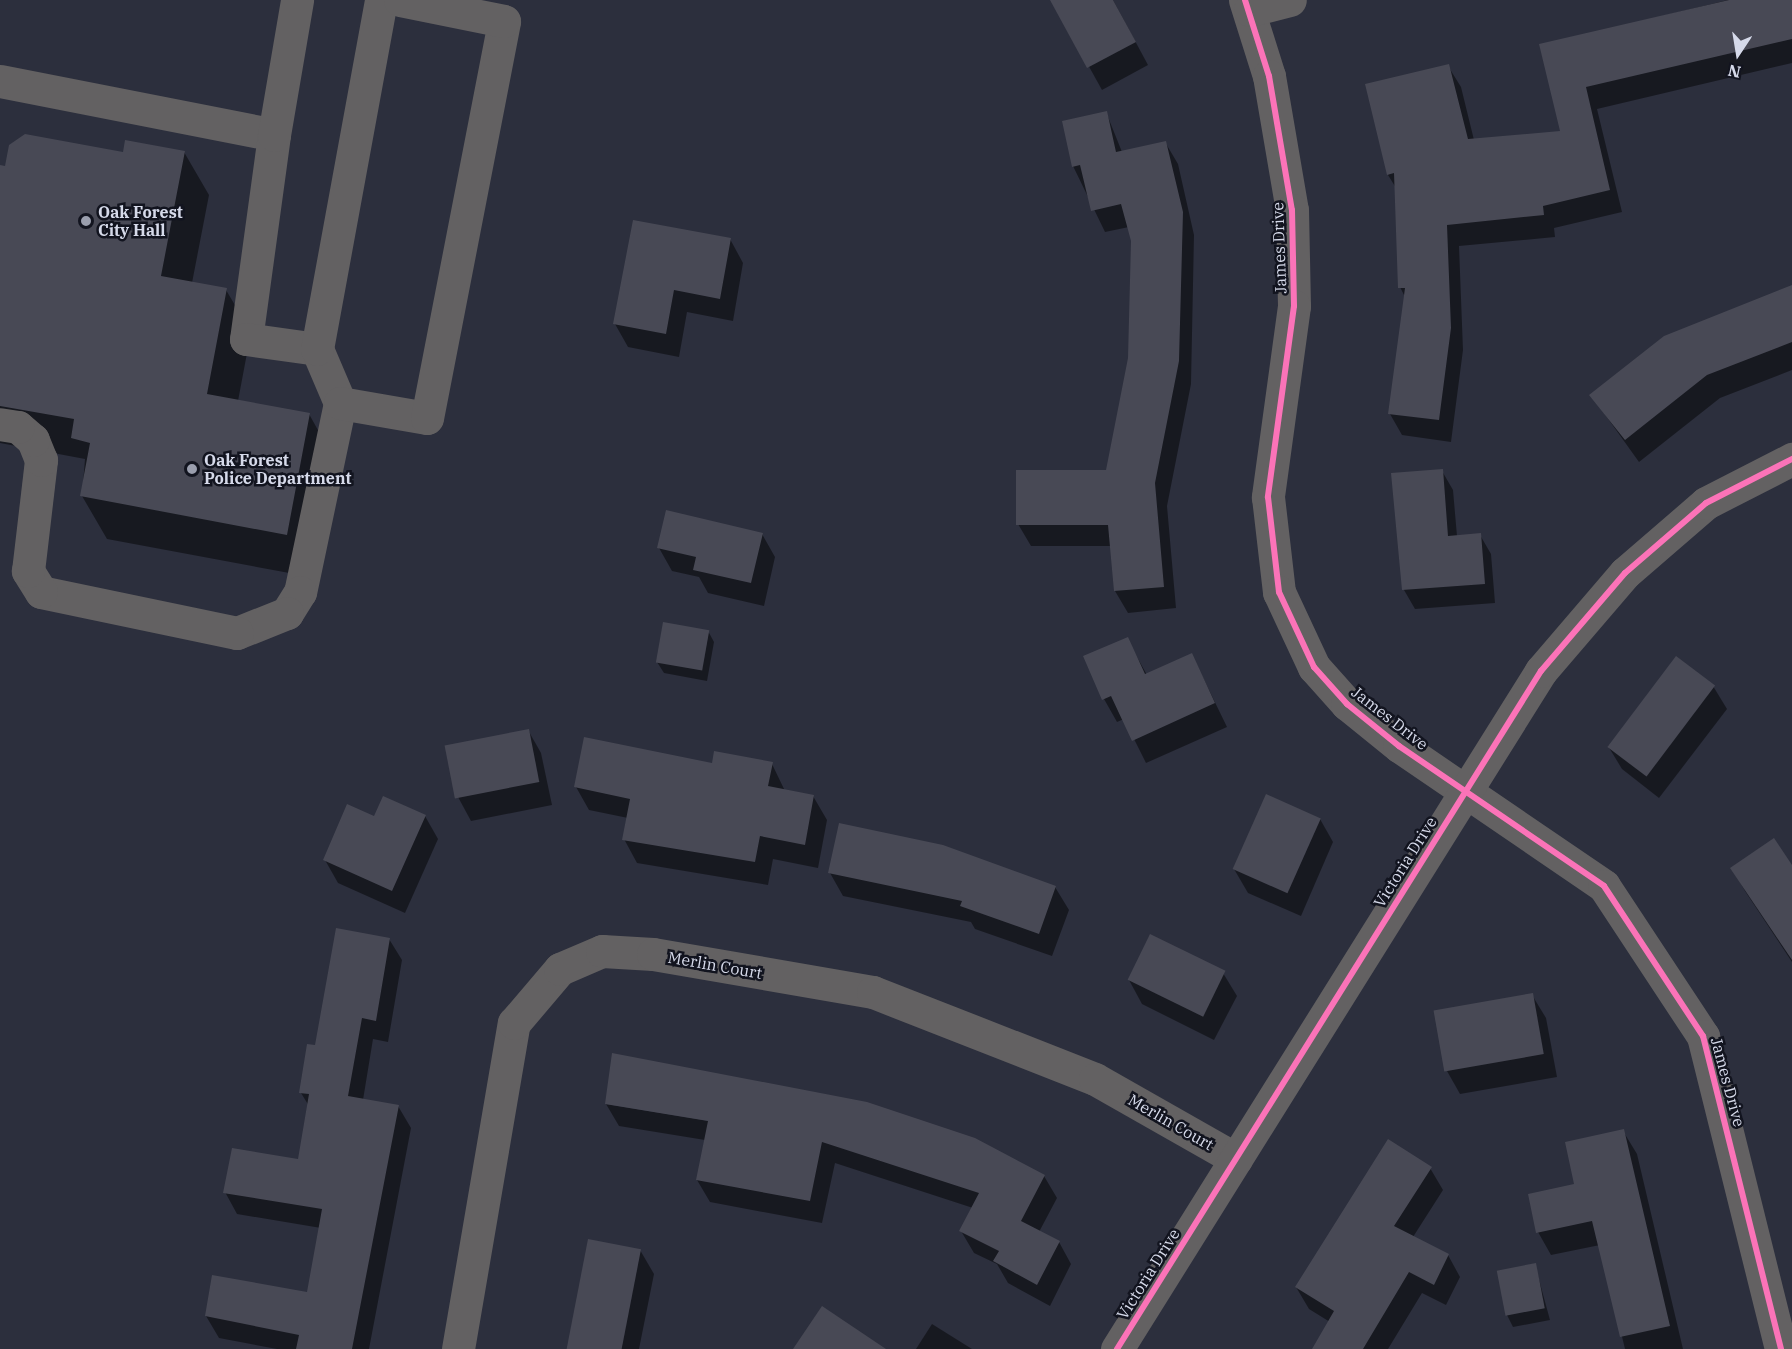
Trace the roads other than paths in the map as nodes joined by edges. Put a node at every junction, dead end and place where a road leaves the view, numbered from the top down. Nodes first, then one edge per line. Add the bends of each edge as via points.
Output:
1 (297, 0) edge
2 (381, 0) edge
3 (400, 0) edge
4 (1290, 0) edge
5 (1248, 5) edge
6 (0, 81) edge
7 (274, 135) junction
8 (317, 349) junction
9 (340, 403) junction
10 (0, 424) edge
11 (1792, 459) edge
12 (1466, 790) junction
13 (1236, 1159) junction
14 (458, 1349) edge
15 (1117, 1349) edge
16 (1781, 1349) edge

1 - 7 street
2 - 8 street
3 - 9 street via 504,21 427,418
4 - 5 street
5 - 12 street, James Drive via 1285,149 1292,210 1294,306 1268,497 1279,592 1314,667 1347,704
6 - 7 street
7 - 8 street via 246,339
8 - 9 street
9 - 10 street via 300,591 287,613 237,633 41,592 28,571 41,460 33,440 18,427
11 - 12 street, Victoria Drive via 1706,503 1625,573 1541,671
12 - 13 street, Victoria Drive
12 - 16 street, James Drive via 1604,886 1703,1036
13 - 14 street, Merlin Court via 1095,1079 873,992 653,954 602,951 560,969 514,1023
13 - 15 street, Victoria Drive

